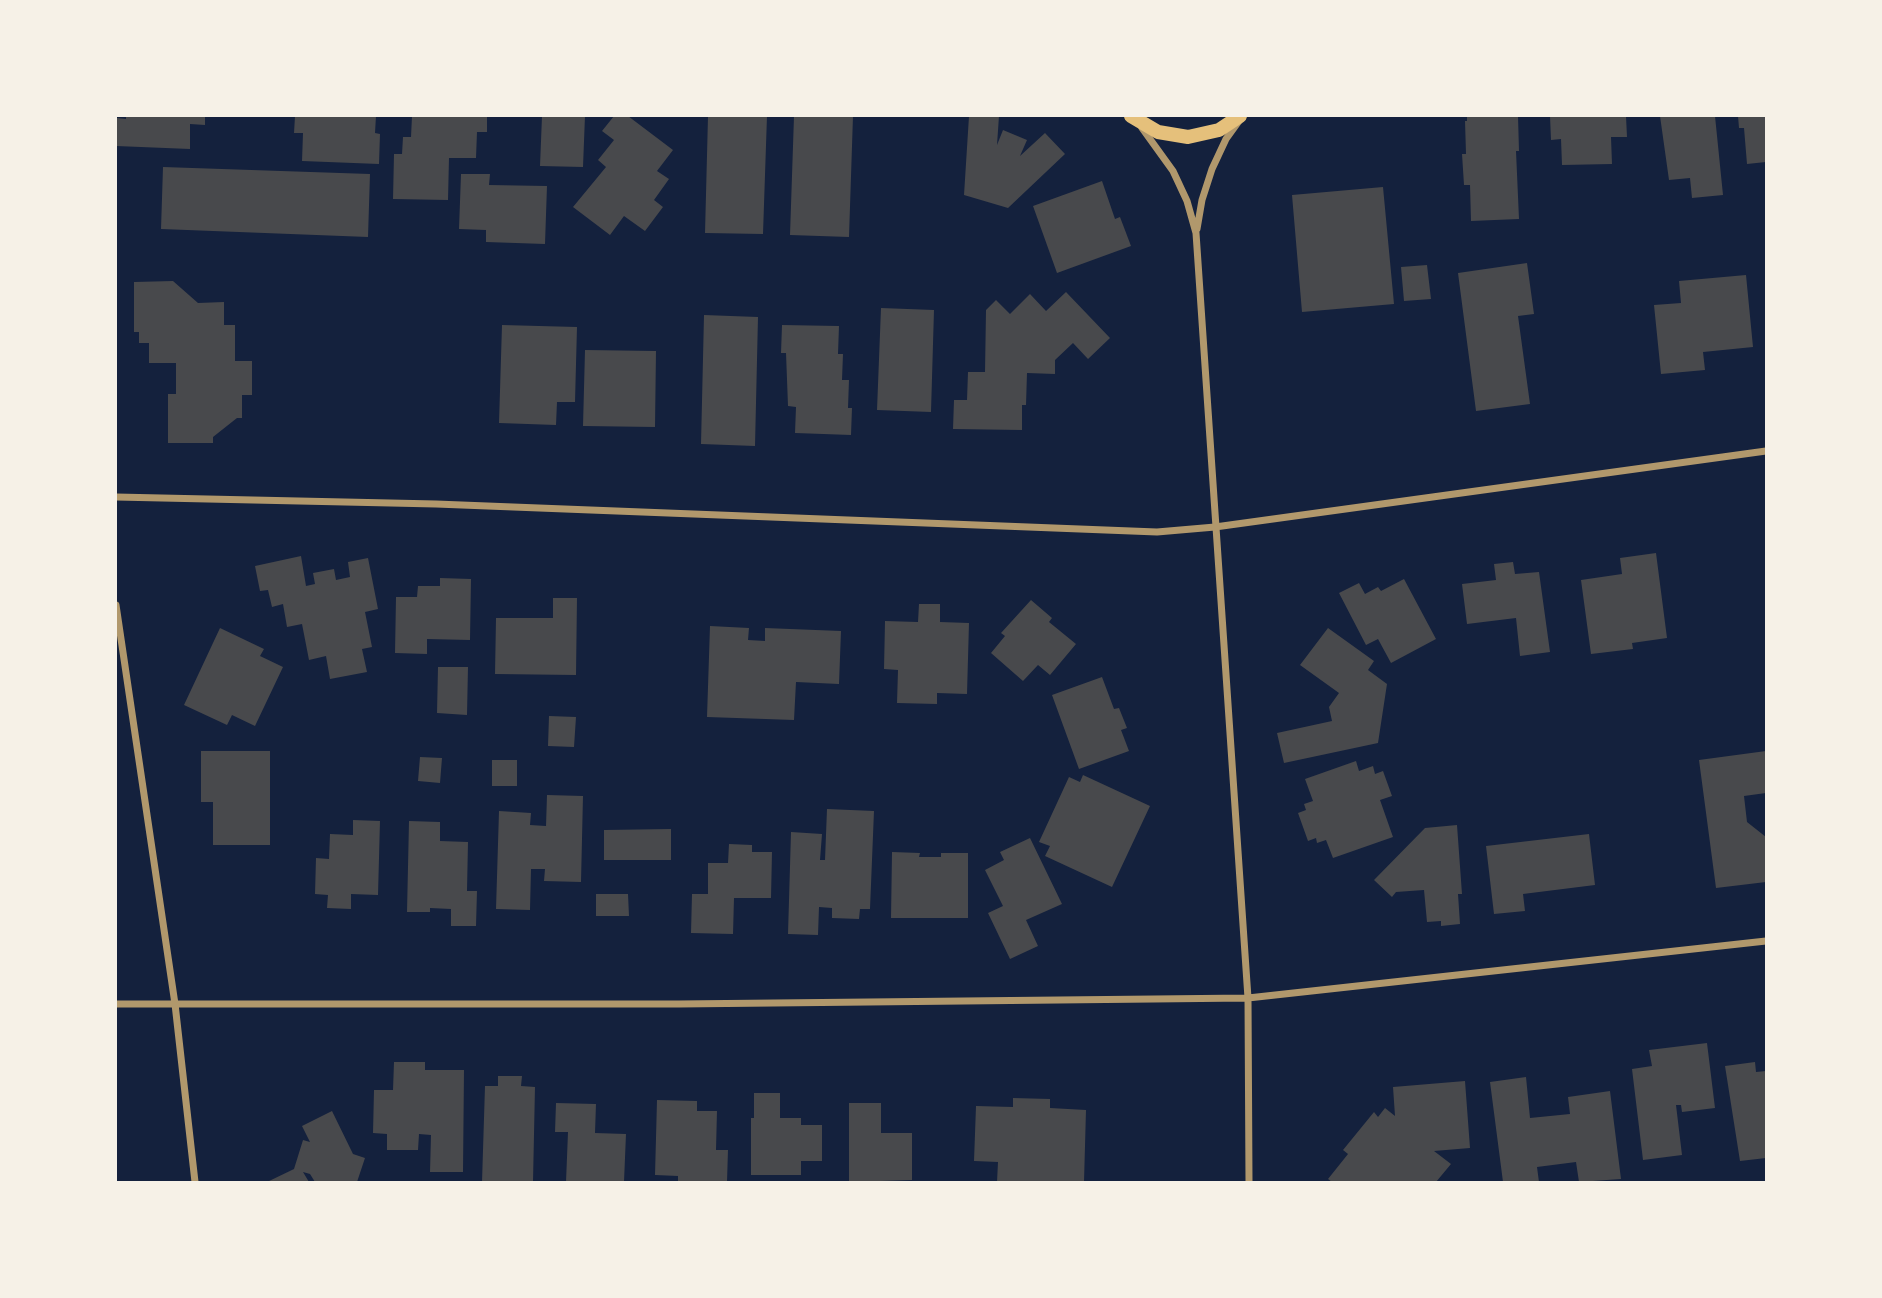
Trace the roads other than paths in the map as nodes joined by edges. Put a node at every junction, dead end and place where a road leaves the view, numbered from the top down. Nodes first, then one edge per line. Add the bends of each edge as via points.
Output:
1 (1132, 116) edge
2 (1242, 116) edge
3 (1196, 233) junction
4 (1766, 451) edge
5 (116, 497) edge
6 (1215, 527) junction
7 (116, 605) edge
8 (1766, 941) edge
9 (1248, 998) junction
10 (116, 1004) edge
11 (175, 1004) junction
12 (195, 1182) edge
13 (1249, 1182) edge

1 - 2 main road via 1158,132 1188,137 1219,130
1 - 3 street via 1173,171
2 - 3 street via 1212,169
3 - 6 street
4 - 6 street
5 - 6 street via 1157,533
6 - 9 street
7 - 11 street
8 - 9 street
9 - 11 street
9 - 13 street
10 - 11 street
11 - 12 street

